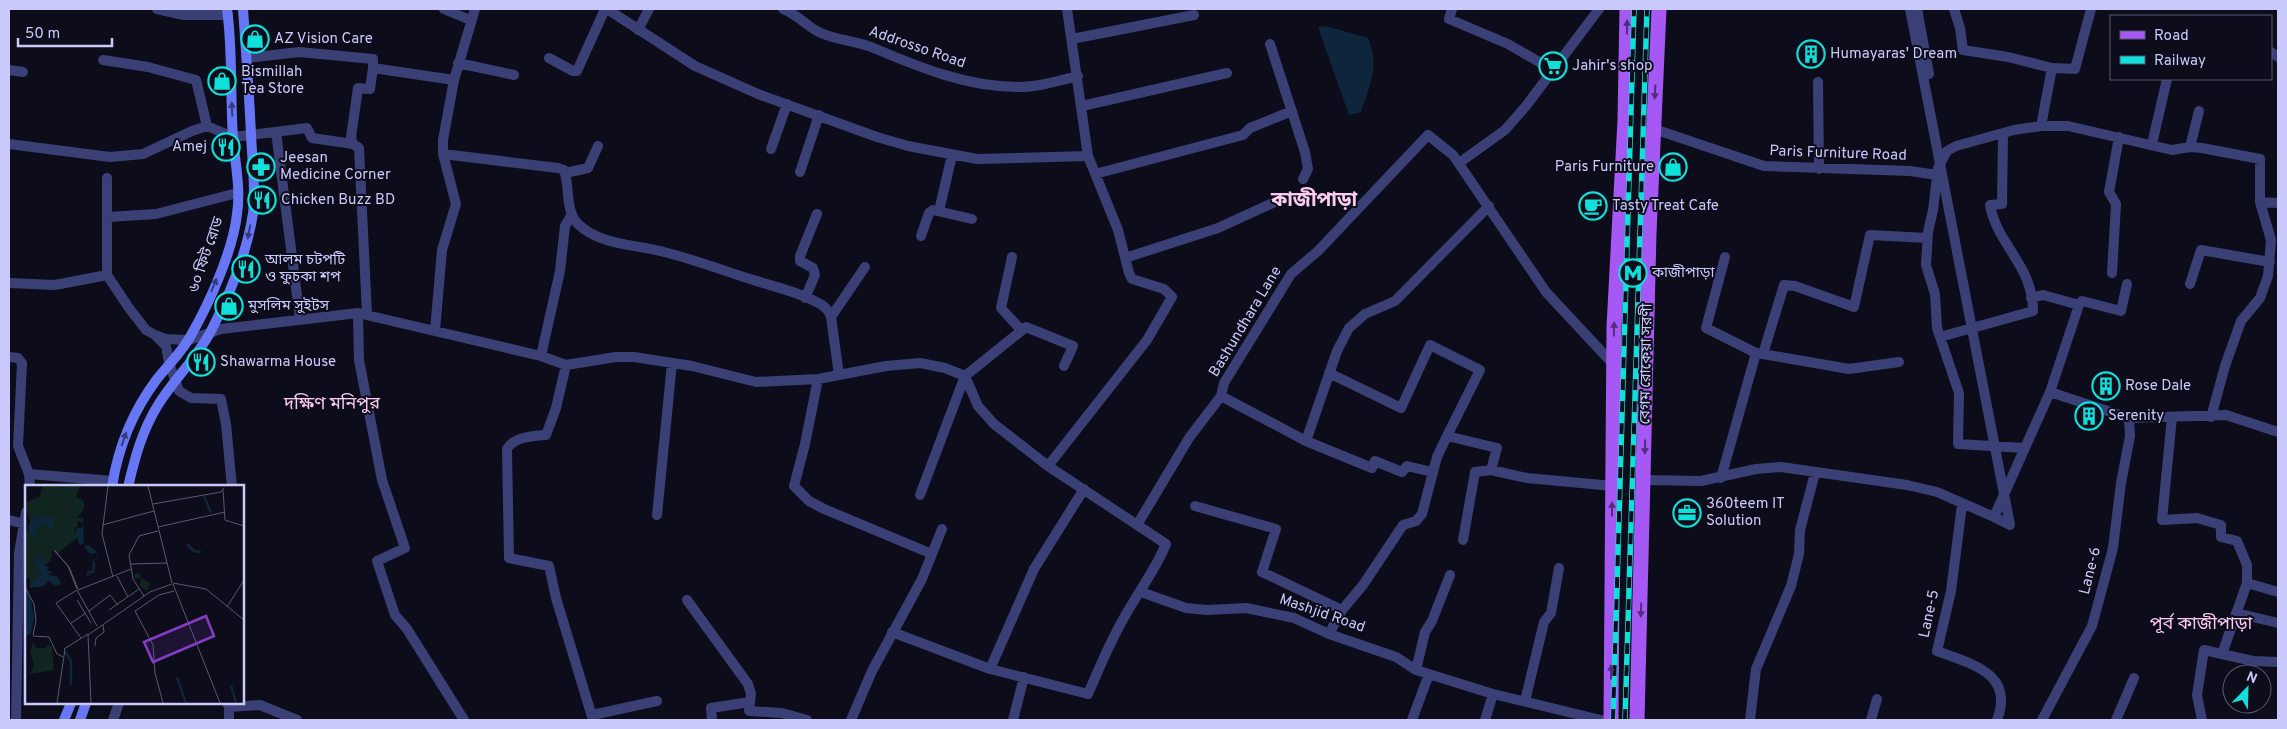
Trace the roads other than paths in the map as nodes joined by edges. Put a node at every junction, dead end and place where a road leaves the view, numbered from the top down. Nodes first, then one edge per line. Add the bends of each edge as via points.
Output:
1 (157, 9) edge
2 (243, 9) edge
3 (444, 9) edge
4 (475, 9) edge
5 (606, 9) edge
6 (649, 9) edge
7 (783, 9) edge
8 (1067, 9) edge
9 (1452, 9) edge
10 (1599, 9) edge
11 (1627, 9) edge
12 (1659, 9) edge
13 (1910, 9) edge
14 (1917, 9) edge
15 (1954, 9) edge
16 (2091, 9) edge
17 (191, 12) edge
18 (228, 12) edge
19 (1194, 16) dead end
20 (470, 20) junction
21 (638, 30) junction
22 (1072, 40) junction
23 (1270, 44) dead end
24 (247, 58) junction
25 (549, 58) dead end
26 (103, 60) dead end
27 (458, 63) junction
28 (373, 68) junction
29 (2052, 68) junction
30 (9, 70) edge
31 (1553, 70) junction
32 (23, 72) dead end
33 (1227, 73) dead end
34 (514, 75) dead end
35 (1078, 76) junction
36 (454, 80) junction
37 (2167, 80) edge
38 (1818, 82) dead end
39 (1930, 82) dead end
40 (787, 104) junction
41 (1082, 106) junction
42 (1292, 111) junction
43 (2199, 111) dead end
44 (819, 116) junction
45 (207, 126) junction
46 (2041, 126) junction
47 (1654, 129) junction
48 (276, 132) junction
49 (2003, 134) junction
50 (251, 135) junction
51 (233, 138) junction
52 (2119, 138) junction
53 (9, 144) edge
54 (353, 144) junction
55 (2152, 144) junction
56 (598, 146) dead end
57 (2190, 147) junction
58 (771, 149) dead end
59 (443, 154) junction
60 (952, 155) junction
61 (1088, 156) junction
62 (1459, 163) junction
63 (1819, 169) junction
64 (800, 172) dead end
65 (565, 174) junction
66 (1095, 174) junction
67 (1936, 175) junction
68 (107, 178) dead end
69 (1303, 180) dead end
70 (237, 193) junction
71 (1275, 202) dead end
72 (2260, 202) junction
73 (2278, 203) edge
74 (1489, 206) junction
75 (940, 211) junction
76 (572, 214) junction
77 (817, 214) dead end
78 (108, 217) junction
79 (972, 219) dead end
80 (921, 236) dead end
81 (1927, 238) junction
82 (1012, 257) dead end
83 (1725, 257) dead end
84 (1125, 258) junction
85 (2270, 262) junction
86 (865, 267) dead end
87 (2112, 273) dead end
88 (107, 275) junction
89 (9, 283) edge
90 (2127, 284) dead end
91 (2190, 284) dead end
92 (805, 298) junction
93 (2031, 298) junction
94 (2079, 305) junction
95 (204, 311) junction
96 (362, 313) junction
97 (217, 317) junction
98 (831, 317) junction
99 (300, 319) junction
100 (1021, 330) junction
101 (435, 331) junction
102 (210, 332) junction
103 (155, 335) junction
104 (1940, 338) junction
105 (189, 340) junction
106 (1759, 354) junction
107 (541, 356) junction
108 (9, 357) edge
109 (1900, 362) dead end
110 (672, 363) junction
111 (170, 364) junction
112 (566, 365) junction
113 (1614, 365) junction
114 (1064, 366) dead end
115 (1329, 373) junction
116 (839, 375) junction
117 (965, 376) junction
118 (158, 378) junction
119 (818, 379) junction
120 (173, 385) junction
121 (2050, 392) junction
122 (1221, 396) junction
123 (2211, 416) junction
124 (2172, 417) junction
125 (2129, 418) junction
126 (2278, 432) edge
127 (1447, 436) junction
128 (1306, 441) junction
129 (2024, 448) junction
130 (1048, 466) junction
131 (1491, 470) junction
132 (1432, 472) junction
133 (1816, 473) junction
134 (29, 474) junction
135 (1721, 478) junction
136 (1645, 480) junction
137 (112, 484) edge
138 (30, 485) edge
139 (128, 485) edge
140 (232, 485) edge
141 (1613, 486) junction
142 (1084, 489) junction
143 (920, 495) dead end
144 (1962, 505) junction
145 (1195, 506) dead end
146 (657, 515) dead end
147 (1994, 517) junction
148 (25, 518) edge
149 (9, 520) edge
150 (25, 523) edge
151 (1137, 525) junction
152 (942, 529) dead end
153 (1463, 540) dead end
154 (932, 554) junction
155 (1559, 568) dead end
156 (1450, 575) dead end
157 (2247, 583) junction
158 (1141, 592) junction
159 (2278, 592) edge
160 (687, 600) dead end
161 (1342, 610) junction
162 (2236, 613) junction
163 (2278, 623) edge
164 (892, 632) junction
165 (1329, 634) junction
166 (22, 647) edge
167 (2222, 654) junction
168 (2278, 662) edge
169 (990, 669) junction
170 (1416, 670) junction
171 (1429, 674) junction
172 (1024, 677) junction
173 (2134, 678) dead end
174 (1493, 694) junction
175 (1877, 699) dead end
176 (656, 701) dead end
177 (1525, 701) junction
178 (750, 702) junction
179 (71, 704) edge
180 (86, 704) edge
181 (119, 704) edge
182 (228, 705) edge
183 (592, 718) edge
184 (16, 720) edge
185 (64, 720) edge
186 (80, 720) edge
187 (113, 720) edge
188 (230, 720) edge
189 (297, 720) edge
190 (464, 720) edge
191 (712, 720) edge
192 (808, 720) edge
193 (851, 720) edge
194 (1013, 720) edge
195 (1412, 720) edge
196 (1485, 720) edge
197 (1601, 720) edge
198 (1611, 720) edge
199 (1637, 720) edge
200 (1750, 720) edge
201 (1871, 720) edge
202 (1997, 720) edge
203 (2042, 720) edge
204 (2116, 720) edge
205 (2202, 720) edge

1 - 17 street
2 - 24 street, ৬০ ফিট রোড
3 - 20 street
4 - 20 street
5 - 21 street
5 - 25 street via 577,70
6 - 21 street
7 - 35 street, Addrosso Road via 797,14 820,33 874,48 902,62 947,77 1020,88
8 - 22 street
9 - 31 street via 1449,19 1508,44
10 - 31 street
113 -> 11 main road
12 -> 47 main road, বেগম রোকেয়া সরণী
13 - 147 street via 2010,525
14 - 39 street
15 - 29 street via 1963,50
16 - 29 street via 2075,69
17 - 18 street
51 -> 18 street, ৬০ ফিট রোড
19 - 22 street
20 - 27 street
21 - 40 street via 695,66
22 - 35 street
23 - 42 street
24 - 28 street via 308,53 373,59
24 - 50 street, ৬০ ফিট রোড
26 - 45 street via 148,67 196,80
27 - 34 street
27 - 36 street
28 - 36 street
28 - 54 street via 370,89 358,88 351,137
29 - 46 street
30 - 32 street
31 - 62 street via 1506,130
33 - 41 street
35 - 41 street
36 - 59 street
37 - 55 street
38 - 63 street
40 - 44 street
40 - 58 street
41 - 61 street
42 - 66 street via 1250,128 1243,135
42 - 69 street via 1308,169
43 - 57 street
44 - 60 street via 877,137
44 - 64 street
45 - 51 street
45 - 53 street via 143,154 110,157
46 - 49 street
46 - 52 street via 2068,126
47 - 63 street, Paris Furniture Road via 1764,166
47 -> 136 main road, বেগম রোকেয়া সরণী
48 - 50 street
48 - 54 street via 307,128 312,138
48 - 99 street
49 - 67 street via 1947,151
49 - 93 street via 2002,204 1990,206 1992,218 2029,280
50 - 51 street
50 -> 97 street, ৬০ ফিট রোড via 254,184 250,230 246,250
51 - 70 street, ৬০ ফিট রোড
52 - 55 street
52 - 87 street via 2108,192 2116,204
54 - 96 street via 359,148
55 - 57 street via 2172,150
56 - 65 street via 588,168
57 - 72 street via 2260,159
59 - 65 street via 558,168
59 - 101 street via 456,204 442,250
60 - 61 street via 977,159
60 - 75 street
61 - 66 street
62 - 74 street
62 - 122 street, Bashundhara Lane via 1443,144 1428,135 1324,244 1290,274 1224,383
63 - 67 street, Paris Furniture Road via 1910,171
65 - 76 street
66 - 84 street via 1118,230
67 - 81 street
68 - 78 street
70 - 78 street via 156,214
95 -> 70 street, ৬০ ফিট রোড via 233,235 238,213
71 - 84 street via 1218,228
72 - 73 street
72 - 85 street via 2271,240
74 - 113 street via 1546,292
74 - 115 street via 1395,301 1365,314 1349,328 1336,351
75 - 79 street
75 - 80 street via 929,213
76 - 92 street via 578,224 621,246 663,252
76 - 107 street via 565,226 560,271
77 - 92 street via 800,256 800,261 813,268 815,274
78 - 88 street
81 - 104 street via 1926,265 1935,294
81 - 106 street via 1870,235 1854,308 1784,285
82 - 100 street via 1001,308
83 - 106 street via 1705,327
84 - 130 street via 1132,279 1164,289 1172,297 1147,340
85 - 91 street via 2201,250
85 - 123 street via 2260,298 2241,321
86 - 98 street
88 - 89 street via 55,285
88 - 103 street via 146,330
90 - 94 street via 2121,311 2082,301
92 - 98 street via 829,311
93 - 94 street via 2043,295
93 - 104 street via 2033,311
94 - 121 street
95 - 97 street
95 - 105 street, ৬০ ফিট রোড
96 - 99 street
96 - 101 street
96 - 190 street via 360,360 382,480 405,548 377,561 395,615
97 - 102 street, ৬০ ফিট রোড
98 - 116 street
99 - 102 street
100 - 114 street via 1026,328 1073,346
100 - 117 street
101 - 107 street
102 - 105 street
102 - 120 street, ৬০ ফিট রোড
103 - 105 street via 165,339
103 - 111 street via 166,346
104 - 129 street via 1959,393 1958,444
105 - 111 street, ৬০ ফিট রোড
106 - 109 street via 1849,369
106 - 135 street
107 - 112 street
108 - 134 street via 18,358 22,363 18,446
110 - 112 street via 616,357
110 - 119 street via 756,382
110 - 146 street
111 - 118 street, ৬০ ফিট রোড
111 - 120 street
112 - 183 street via 546,435 510,443 507,450 510,558 549,566
113 - 141 main road
115 - 127 street via 1401,408 1430,345 1480,370
115 - 128 street
116 - 117 street via 920,363
116 - 119 street
117 - 130 street via 978,406 994,424
117 - 143 street
118 - 120 street
137 -> 118 street, ৬০ ফিট রোড via 129,426
119 - 154 street via 794,486 808,501 824,509
120 - 139 street, ৬০ ফিট রোড via 146,427
120 - 140 street via 191,398 221,400
121 - 125 street
121 - 129 street
122 - 128 street
122 - 151 street, Bashundhara Lane via 1190,438
123 - 124 street
123 - 126 street via 2226,415
124 - 125 street
124 - 157 street via 2162,520 2198,518 2221,525 2221,537 2237,541 2248,566
125 - 203 street, Lane-6 via 2130,436 2113,548 2092,626
127 - 131 street via 1497,448
127 - 132 street
128 - 132 street via 1372,468 1375,461 1402,472 1408,466
129 - 147 street
130 - 142 street
131 - 141 street via 1527,478
131 - 153 street via 1475,472
132 - 161 street via 1422,514 1416,521 1403,525
133 - 135 street via 1781,467 1756,469
133 - 144 street via 1907,485 1937,492
133 - 200 street via 1800,530 1799,554 1791,586 1756,669
134 - 137 street
134 - 138 street
135 - 136 street
136 -> 199 main road, বেগম রোকেয়া সরণী
137 - 139 street
198 -> 141 main road
142 - 151 street
142 - 169 street via 1034,569
144 - 147 street
144 - 202 street, Lane-5 via 1951,591 1937,651 1985,671 1997,681 2002,698
145 - 161 street via 1276,529 1262,572
148 - 149 street
150 - 166 street via 19,552
151 - 158 street via 1166,544
152 - 154 street
154 - 164 street via 922,579
155 - 177 street via 1551,613 1544,622
156 - 170 street via 1425,632
157 - 159 street
157 - 162 street
158 - 165 street, Mashjid Road via 1186,608 1269,611
158 - 172 street via 1108,648 1088,694
160 - 178 street via 748,684
161 - 165 street
162 - 163 street
162 - 167 street
164 - 169 street
164 - 193 street
165 - 170 street, Mashjid Road via 1396,657
166 - 184 street
167 - 168 street via 2253,661
167 - 205 street via 2204,650 2197,695
169 - 172 street
170 - 171 street, Mashjid Road
171 - 174 street, Mashjid Road
171 - 195 street
172 - 194 street
173 - 204 street
174 - 177 street, Mashjid Road
174 - 196 street
175 - 201 street
176 - 183 street
177 - 197 street, Mashjid Road
178 - 191 street via 711,708
178 - 192 street via 749,711 782,713
179 - 185 street
180 - 186 street
181 - 187 street
182 - 188 street
182 - 189 street via 260,705

